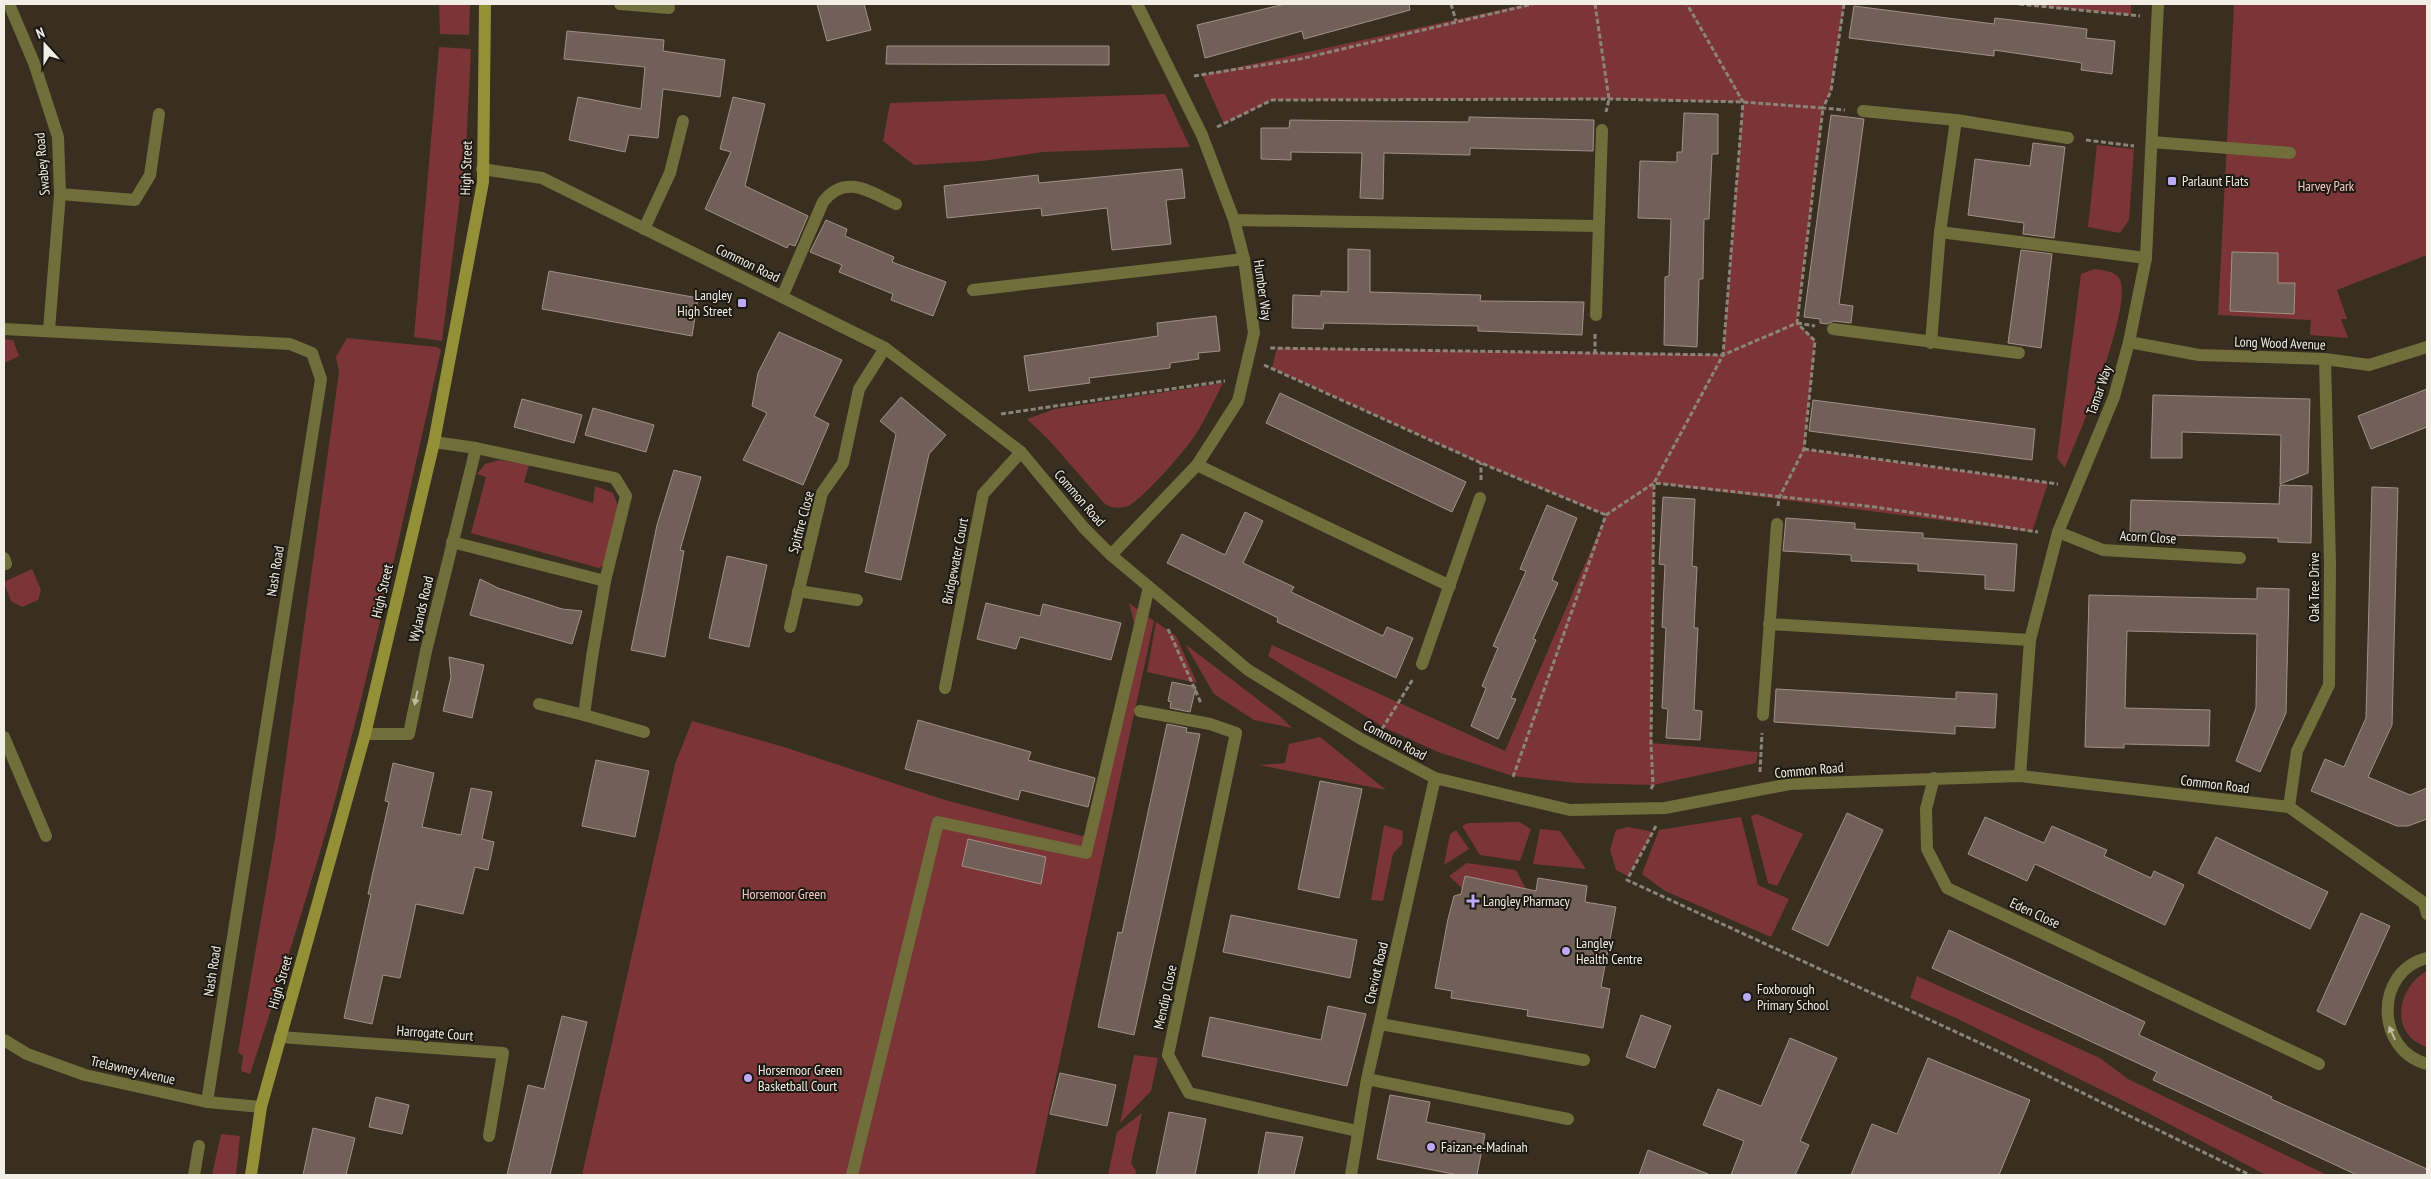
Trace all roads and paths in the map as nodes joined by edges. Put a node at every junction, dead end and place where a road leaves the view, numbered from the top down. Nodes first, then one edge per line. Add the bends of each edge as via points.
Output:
1 (484, 4) edge
2 (628, 4) edge
3 (1137, 4) edge
4 (1451, 4) edge
5 (1533, 4) edge
6 (1595, 4) edge
7 (1686, 4) edge
8 (1844, 4) edge
9 (2019, 4) edge
10 (2158, 4) edge
11 (669, 8) dead end
12 (8, 11) edge
13 (2157, 18) junction
14 (1456, 21) junction
15 (1174, 80) junction
16 (1609, 99) junction
17 (1743, 102) junction
18 (1823, 108) junction
19 (1863, 111) dead end
20 (159, 114) dead end
21 (683, 120) dead end
22 (1956, 120) junction
23 (1602, 130) dead end
24 (1202, 135) junction
25 (2068, 138) joint
26 (2152, 146) junction
27 (2290, 153) dead end
28 (482, 169) junction
29 (60, 194) junction
30 (896, 204) dead end
31 (1234, 220) junction
32 (1598, 226) junction
33 (644, 229) junction
34 (1940, 232) junction
35 (1244, 258) junction
36 (2146, 258) junction
37 (973, 290) dead end
38 (782, 297) junction
39 (1596, 315) dead end
40 (1797, 323) junction
41 (4, 329) edge
42 (1833, 329) dead end
43 (49, 330) junction
44 (2129, 342) junction
45 (1931, 343) junction
46 (2427, 347) edge
47 (885, 348) junction
48 (1249, 352) junction
49 (2019, 353) dead end
50 (1724, 355) junction
51 (2325, 359) junction
52 (1243, 378) junction
53 (977, 418) junction
54 (434, 442) junction
55 (476, 448) junction
56 (1804, 449) junction
57 (1021, 452) junction
58 (1196, 465) junction
59 (1654, 483) junction
60 (2077, 487) junction
61 (1480, 498) dead end
62 (1779, 498) junction
63 (1606, 514) junction
64 (1777, 524) joint
65 (2058, 534) junction
66 (452, 542) junction
67 (1111, 555) junction
68 (2240, 558) dead end
69 (605, 580) junction
70 (1450, 586) junction
71 (1149, 587) junction
72 (798, 591) junction
73 (857, 600) dead end
74 (1166, 624) dead end
75 (1769, 624) junction
76 (790, 627) dead end
77 (2030, 640) junction
78 (1422, 664) joint
79 (945, 688) dead end
80 (539, 704) dead end
81 (1140, 711) dead end
82 (584, 715) junction
83 (1763, 715) joint
84 (1210, 724) junction
85 (644, 732) dead end
86 (365, 734) junction
87 (4, 737) edge
88 (1375, 747) junction
89 (2020, 776) junction
90 (1435, 778) junction
91 (1934, 778) junction
92 (1759, 791) junction
93 (1498, 795) junction
94 (1665, 808) junction
95 (2289, 808) junction
96 (1641, 810) junction
97 (46, 836) dead end
98 (2426, 905) edge
99 (2427, 958) edge
100 (1380, 1024) junction
101 (280, 1037) junction
102 (4, 1040) edge
103 (1584, 1060) dead end
104 (2319, 1064) dead end
105 (2427, 1064) edge
106 (1367, 1079) junction
107 (207, 1102) junction
108 (261, 1107) junction
109 (1568, 1119) dead end
110 (1357, 1131) junction
111 (490, 1136) dead end
112 (199, 1146) dead end
113 (194, 1175) edge
114 (251, 1175) edge
115 (852, 1175) edge
116 (1351, 1175) edge
117 (2250, 1175) edge

1 - 28 main road, High Street
2 - 11 street
3 - 15 street, Humber Way
4 - 14 path
5 - 14 path
6 - 16 path
7 - 17 path
8 - 18 path via 1831,91
9 - 13 path
10 - 13 street, Tamar Way
12 - 29 street, Swabey Road via 34,63 58,137
13 - 26 street, Tamar Way
14 - 15 path via 1300,59
15 - 24 street, Humber Way
16 - 17 path
16 - 24 path via 1272,100
17 - 18 path
17 - 50 path
18 - 40 path
19 - 22 street
20 - 29 street via 150,175 135,200
21 - 33 street via 670,173
22 - 25 street
22 - 34 street
23 - 32 street
24 - 31 street, Humber Way
25 - 26 path
26 - 27 street
26 - 36 street, Tamar Way
28 - 33 street, Common Road via 542,178
28 - 54 main road, High Street via 483,182
29 - 43 street, Swabey Road
30 - 38 street via 848,186 830,192
31 - 32 street
31 - 35 street, Humber Way
32 - 39 street
33 - 38 street, Common Road
34 - 36 street
34 - 45 street
35 - 37 street
35 - 48 street, Humber Way via 1254,332
36 - 44 street, Tamar Way
38 - 47 street, Common Road
40 - 50 path
40 - 56 path via 1815,341
41 - 43 street, Nash Road
42 - 45 street
43 - 107 street, Nash Road via 290,344 312,353 321,379
44 - 51 street, Long Wood Avenue via 2199,355
44 - 60 street, Tamar Way via 2114,397
45 - 49 street
46 - 51 street, Long Wood Avenue via 2370,365
47 - 53 street, Common Road
47 - 72 street, Spitfire Close via 859,389 842,463 822,493
48 - 50 path
48 - 52 street, Humber Way
48 - 63 path via 1481,463
50 - 59 path
51 - 95 street, Oak Tree Drive via 2329,686 2297,751
52 - 53 path
52 - 58 street, Humber Way via 1238,401
53 - 57 street, Common Road
54 - 55 street
54 - 86 main road, High Street
55 - 66 street, Wylands Road
55 - 69 street via 615,478 626,496
56 - 60 path
56 - 62 path
57 - 67 street, Common Road via 1084,528
57 - 79 street, Bridgewater Court via 983,494
58 - 67 street, Humber Way
58 - 70 street
59 - 62 path
59 - 63 path
59 - 96 path via 1653,785
60 - 65 street, Tamar Way
61 - 70 street
62 - 64 path
62 - 65 path via 1875,507
63 - 93 path via 1513,776
64 - 75 street
65 - 68 street, Acorn Close via 2103,550
65 - 77 street, Tamar Way
66 - 69 street
66 -> 86 street, Wylands Road via 409,734
67 - 71 street, Common Road
69 - 82 street
70 - 78 street
71 - 88 street, Common Road via 1248,670
71 - 115 street via 1086,853 938,822
72 - 73 street
72 - 76 street, Spitfire Close
74 - 84 path
75 - 77 street
75 - 83 street
77 - 89 street, Tamar Way
78 - 88 path via 1383,727
80 - 82 street
81 - 84 street
82 - 85 street
83 - 92 path
84 - 110 street, Mendip Close via 1236,733 1168,1055 1189,1093
86 - 101 main road, High Street
87 - 97 street
88 - 90 street, Common Road
89 - 91 street, Common Road
89 - 95 street, Common Road
90 - 93 street, Common Road
90 - 100 street, Cheviot Road
91 - 92 street, Common Road via 1790,784
91 - 104 street, Eden Close via 1926,810 1927,849 1947,888
92 - 94 street, Common Road
93 - 96 street, Common Road via 1570,810
94 - 96 street, Common Road
94 - 117 path via 1626,880 1995,1050
95 - 98 street, Common Road
105 -> 99 street via 2404,1052 2393,1038 2387,1020 2387,1002 2393,985 2404,970
100 - 103 street
100 - 106 street, Cheviot Road
101 - 108 main road, High Street
101 - 111 street, Harrogate Court via 503,1053
102 - 107 street, Trelawney Avenue via 26,1054 85,1075
106 - 109 street
106 - 110 street, Cheviot Road
107 - 108 street, Trelawney Avenue
108 - 114 main road, High Street
110 - 116 street, Cheviot Road
112 - 113 street

